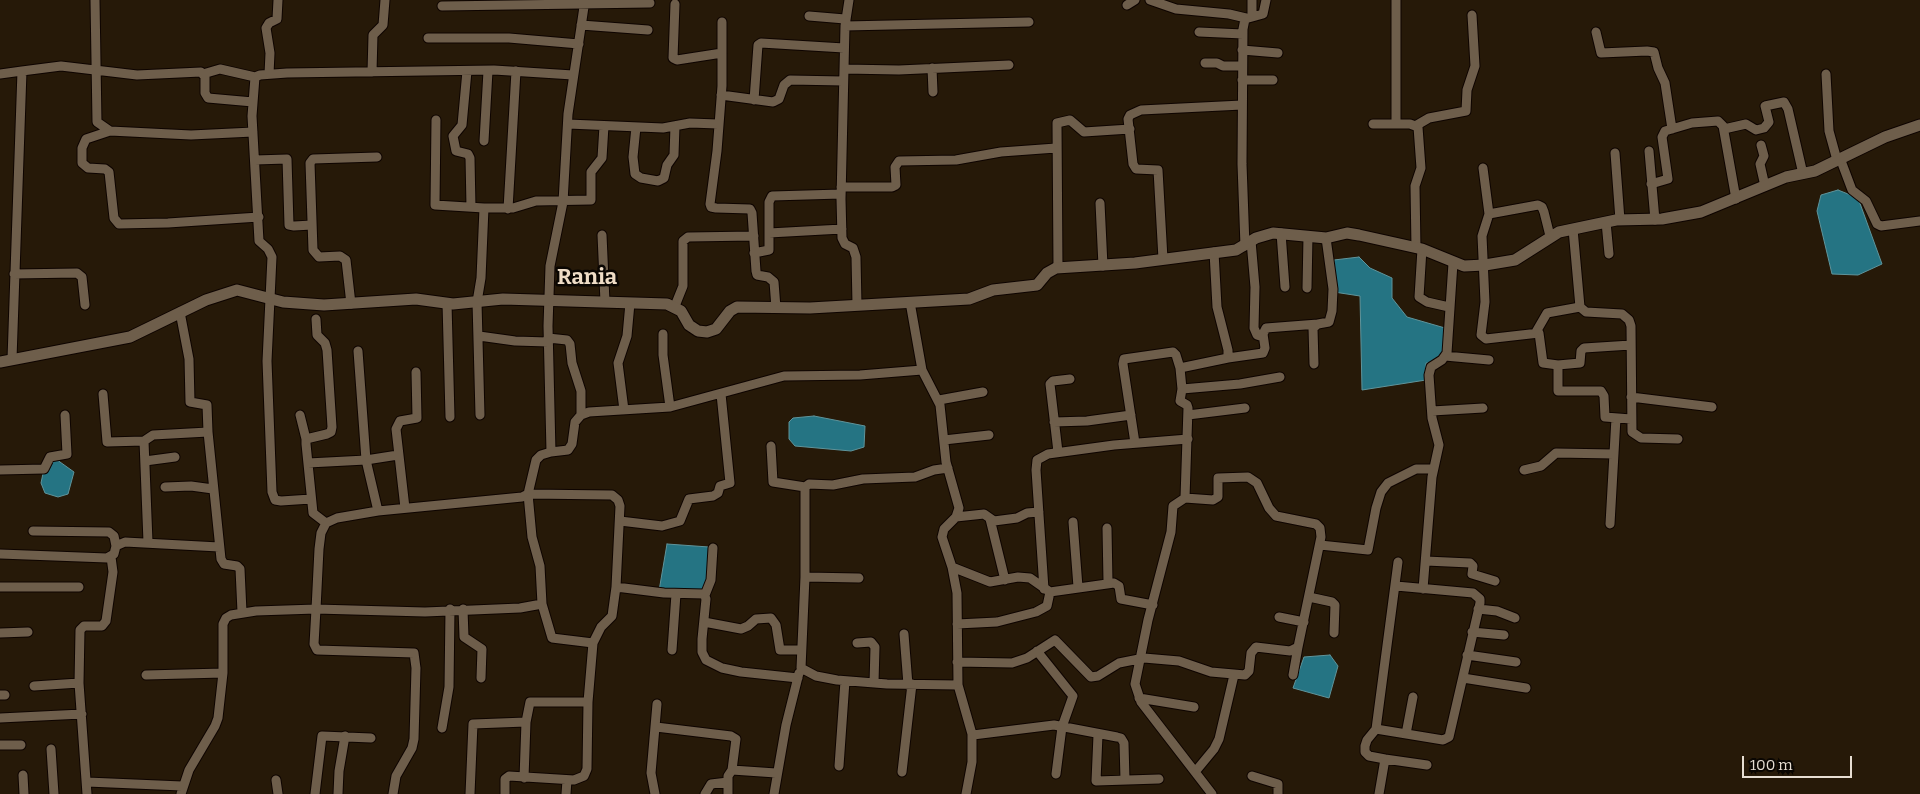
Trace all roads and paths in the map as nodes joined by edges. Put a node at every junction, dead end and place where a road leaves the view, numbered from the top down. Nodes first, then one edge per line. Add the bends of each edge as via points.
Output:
1 (95, 0) edge
2 (278, 0) edge
3 (385, 0) edge
4 (849, 0) edge
5 (1150, 0) edge
6 (1252, 0) edge
7 (1266, 0) edge
8 (1396, 0) edge
9 (585, 2) edge
10 (650, 3) dead end
11 (675, 4) dead end
12 (442, 6) dead end
13 (1472, 15) dead end
14 (809, 16) dead end
15 (1249, 17) junction
16 (722, 22) dead end
17 (1029, 22) dead end
18 (845, 23) junction
19 (581, 25) junction
20 (648, 30) dead end
21 (1199, 32) dead end
22 (1596, 32) dead end
23 (1243, 34) junction
24 (428, 38) dead end
25 (579, 44) junction
26 (844, 48) junction
27 (1242, 50) junction
28 (1278, 52) dead end
29 (722, 53) junction
30 (1205, 62) dead end
31 (1009, 65) dead end
32 (1242, 66) junction
33 (932, 68) junction
34 (844, 69) junction
35 (488, 70) junction
36 (22, 71) junction
37 (96, 71) junction
38 (467, 71) junction
39 (516, 71) junction
40 (372, 72) junction
41 (0, 74) edge
42 (203, 74) junction
43 (269, 74) junction
44 (1826, 74) dead end
45 (574, 76) junction
46 (255, 77) junction
47 (1242, 80) junction
48 (1274, 80) dead end
49 (840, 82) junction
50 (933, 92) dead end
51 (721, 95) junction
52 (754, 100) junction
53 (253, 102) junction
54 (1242, 105) junction
55 (436, 120) dead end
56 (568, 124) junction
57 (718, 124) junction
58 (1373, 124) dead end
59 (1396, 124) junction
60 (1417, 125) junction
61 (604, 126) junction
62 (675, 126) junction
63 (1920, 126) edge
64 (636, 127) junction
65 (1672, 128) junction
66 (1130, 129) junction
67 (1724, 129) junction
68 (110, 131) junction
69 (253, 132) junction
70 (484, 141) dead end
71 (1761, 145) dead end
72 (1056, 148) junction
73 (1648, 151) dead end
74 (1615, 153) dead end
75 (377, 157) dead end
76 (1838, 159) junction
77 (255, 160) junction
78 (1482, 168) dead end
79 (1803, 174) junction
80 (1651, 184) junction
81 (1766, 186) junction
82 (841, 191) junction
83 (1736, 199) junction
84 (563, 202) junction
85 (1100, 203) dead end
86 (470, 207) junction
87 (484, 208) junction
88 (508, 209) junction
89 (1489, 214) junction
90 (259, 217) junction
91 (1620, 220) junction
92 (1655, 220) junction
93 (1920, 221) edge
94 (1606, 222) junction
95 (312, 225) junction
96 (1573, 229) junction
97 (839, 230) junction
98 (769, 233) junction
99 (1281, 233) junction
100 (602, 235) dead end
101 (754, 236) junction
102 (1308, 236) junction
103 (1550, 236) junction
104 (1326, 238) junction
105 (1248, 243) junction
106 (1419, 248) junction
107 (754, 252) junction
108 (1214, 252) junction
109 (1609, 254) dead end
110 (1163, 259) junction
111 (1453, 263) junction
112 (1103, 266) junction
113 (1485, 266) junction
114 (1058, 268) junction
115 (14, 274) junction
116 (1285, 287) dead end
117 (1307, 288) dead end
118 (271, 299) junction
119 (548, 300) junction
120 (605, 302) junction
121 (630, 303) junction
122 (351, 304) junction
123 (85, 305) dead end
124 (852, 305) junction
125 (477, 306) junction
126 (675, 306) junction
127 (1449, 307) junction
128 (1580, 307) junction
129 (776, 308) junction
130 (447, 309) junction
131 (912, 309) junction
132 (180, 312) junction
133 (316, 319) dead end
134 (1318, 324) junction
135 (1536, 332) junction
136 (663, 334) dead end
137 (479, 336) junction
138 (1263, 337) junction
139 (548, 340) junction
140 (1631, 345) junction
141 (358, 351) dead end
142 (1445, 356) junction
143 (1228, 358) junction
144 (12, 359) junction
145 (1489, 360) dead end
146 (0, 362) edge
147 (1314, 364) dead end
148 (1558, 365) junction
149 (1180, 368) junction
150 (922, 370) junction
151 (416, 372) dead end
152 (1280, 377) dead end
153 (1070, 378) dead end
154 (1182, 389) junction
155 (983, 392) dead end
156 (103, 394) dead end
157 (721, 394) junction
158 (1631, 397) junction
159 (939, 400) junction
160 (670, 407) junction
161 (1712, 407) dead end
162 (1245, 408) dead end
163 (1483, 408) dead end
164 (624, 410) junction
165 (1432, 411) junction
166 (480, 414) dead end
167 (65, 415) dead end
168 (300, 415) dead end
169 (581, 415) junction
170 (1131, 415) junction
171 (1188, 415) junction
172 (450, 417) dead end
173 (1616, 418) junction
174 (1631, 419) junction
175 (1054, 422) junction
176 (208, 432) junction
177 (989, 434) dead end
178 (306, 439) junction
179 (1188, 439) junction
180 (1678, 439) dead end
181 (944, 440) junction
182 (144, 441) junction
183 (1135, 443) junction
184 (772, 446) dead end
185 (551, 452) junction
186 (1058, 452) junction
187 (1614, 454) junction
188 (398, 455) junction
189 (175, 457) dead end
190 (366, 460) junction
191 (145, 461) junction
192 (308, 463) junction
193 (941, 469) junction
194 (1433, 469) junction
195 (0, 470) edge
196 (1524, 470) dead end
197 (805, 486) junction
198 (165, 487) dead end
199 (213, 489) junction
200 (528, 494) junction
201 (1185, 498) junction
202 (311, 499) junction
203 (405, 508) junction
204 (378, 511) junction
205 (1039, 512) junction
206 (956, 517) junction
207 (990, 519) junction
208 (620, 521) junction
209 (1073, 522) dead end
210 (326, 524) junction
211 (1610, 524) dead end
212 (1107, 528) dead end
213 (33, 531) dead end
214 (148, 542) junction
215 (1320, 545) junction
216 (116, 546) junction
217 (219, 547) junction
218 (713, 548) dead end
219 (0, 554) edge
220 (111, 557) junction
221 (1426, 561) junction
222 (1398, 562) dead end
223 (952, 567) junction
224 (805, 577) junction
225 (859, 578) dead end
226 (1005, 580) junction
227 (1496, 581) dead end
228 (1108, 582) junction
229 (1396, 586) junction
230 (0, 587) edge
231 (79, 587) dead end
232 (616, 587) junction
233 (1078, 588) junction
234 (1424, 589) junction
235 (1047, 591) junction
236 (676, 594) junction
237 (705, 594) junction
238 (1309, 598) junction
239 (542, 604) junction
240 (1153, 605) junction
241 (316, 609) junction
242 (450, 609) junction
243 (463, 609) junction
244 (1478, 609) junction
245 (242, 612) junction
246 (1279, 616) dead end
247 (1515, 618) dead end
248 (704, 622) junction
249 (1304, 622) junction
250 (957, 624) junction
251 (28, 632) dead end
252 (1334, 632) dead end
253 (1472, 632) junction
254 (0, 633) edge
255 (904, 634) dead end
256 (1504, 635) dead end
257 (857, 643) dead end
258 (594, 644) junction
259 (1298, 648) junction
260 (672, 650) dead end
261 (801, 650) junction
262 (1037, 651) junction
263 (1467, 655) junction
264 (1142, 658) junction
265 (957, 662) junction
266 (1516, 662) dead end
267 (801, 668) junction
268 (223, 673) junction
269 (1234, 674) junction
270 (1293, 674) dead end
271 (146, 675) dead end
272 (482, 678) dead end
273 (798, 678) junction
274 (1463, 678) junction
275 (845, 681) junction
276 (80, 683) junction
277 (874, 683) junction
278 (910, 684) junction
279 (958, 685) junction
280 (34, 686) dead end
281 (1526, 688) dead end
282 (1413, 697) dead end
283 (1139, 698) junction
284 (588, 702) junction
285 (657, 704) dead end
286 (1194, 707) dead end
287 (82, 714) junction
288 (0, 718) edge
289 (526, 722) junction
290 (1062, 727) junction
291 (442, 728) dead end
292 (656, 728) junction
293 (1376, 729) junction
294 (1406, 734) junction
295 (973, 735) junction
296 (1098, 735) junction
297 (345, 736) junction
298 (371, 738) dead end
299 (0, 745) edge
300 (21, 745) dead end
301 (51, 749) dead end
302 (1385, 759) junction
303 (1427, 765) dead end
304 (839, 766) dead end
305 (732, 770) junction
306 (902, 772) dead end
307 (1195, 772) junction
308 (776, 773) junction
309 (1056, 774) dead end
310 (23, 775) dead end
311 (1252, 776) dead end
312 (524, 778) junction
313 (1160, 778) dead end
314 (276, 780) dead end
315 (567, 780) junction
316 (1125, 780) junction
317 (87, 782) junction
318 (728, 782) junction
319 (182, 790) edge
320 (24, 794) edge
321 (54, 794) edge
322 (87, 794) edge
323 (278, 794) edge
324 (315, 794) edge
325 (338, 794) edge
326 (393, 794) edge
327 (470, 794) edge
328 (504, 794) edge
329 (566, 794) edge
330 (656, 794) edge
331 (705, 794) edge
332 (728, 794) edge
333 (774, 794) edge
334 (966, 794) edge
335 (1212, 794) edge
336 (1278, 794) edge
337 (1379, 794) edge

1 - 37 street
2 - 43 street via 277,19 266,28
3 - 40 street via 383,25 373,36
4 - 18 street
5 - 15 street via 1176,9
6 - 15 street
7 - 15 street via 1263,14
8 - 59 street
9 - 10 street
9 - 12 street
9 - 19 street
11 - 29 street via 673,58
13 - 60 street via 1475,66 1467,90 1466,111 1428,118
14 - 18 street
15 - 23 street via 1243,23
16 - 29 street
17 - 18 street
18 - 26 street
19 - 20 street
19 - 25 street
21 - 23 street
22 - 65 street via 1601,53 1654,52 1665,83
23 - 27 street
24 - 25 street via 509,38
25 - 45 street
26 - 34 street
26 - 52 street via 761,43 758,45
27 - 28 street
27 - 32 street
29 - 51 street
30 - 32 street
31 - 33 street
32 - 47 street
33 - 34 street
33 - 50 street
34 - 49 street
35 - 38 street
35 - 39 street
35 - 70 street
36 - 37 street via 61,66
36 - 41 street
36 - 115 street
37 - 42 street via 137,75
37 - 68 street via 98,122
38 - 40 street
38 - 86 street via 462,125 453,136 456,151 468,154 470,158
39 - 45 street
39 - 88 street
40 - 43 street
42 - 46 street via 220,69
42 - 53 street via 208,98
43 - 46 street
44 - 76 street via 1829,132
45 - 56 street
46 - 53 street
47 - 48 street
47 - 54 street
49 - 52 street via 790,80 777,101
49 - 82 street
51 - 52 street
51 - 57 street
53 - 69 street
54 - 66 street via 1141,110 1130,115
54 - 105 street
55 - 86 street via 435,205
56 - 61 street
56 - 84 street
57 - 62 street
57 - 101 street via 710,204 716,208 750,209
58 - 59 street
59 - 60 street
60 - 106 street via 1421,168 1415,186
61 - 64 street
61 - 84 street via 602,158 590,172 591,200
62 - 64 street
62 - 64 street via 674,155 662,180 658,181 635,174
63 - 76 street via 1885,137
65 - 67 street via 1713,120 1721,123
65 - 80 street via 1665,131 1662,138 1668,179
66 - 72 street via 1082,131 1070,120 1059,122
66 - 110 street via 1135,168 1158,170
67 - 79 street via 1746,124 1756,130 1764,128 1769,122 1765,106 1784,102
67 - 83 street
68 - 69 street via 191,135
68 - 90 street via 86,139 82,144 82,155 84,166 109,172 116,222 168,223
69 - 77 street
71 - 81 street via 1764,156 1760,166
72 - 82 street via 1001,152 956,160 899,162 895,167 896,185
72 - 114 street
73 - 80 street
74 - 91 street
75 - 95 street via 318,158 311,161
76 - 79 street
76 - 93 street via 1852,190 1866,201 1878,224
77 - 90 street
77 - 95 street via 287,159 289,224
78 - 89 street
79 - 81 street
80 - 92 street
81 - 83 street
82 - 97 street
82 - 98 street via 772,196 769,202
83 - 92 street via 1681,217
84 - 88 street via 536,200
84 - 119 street via 551,258
85 - 112 street
86 - 87 street
87 - 88 street
87 - 125 street
89 - 103 street via 1542,207
89 - 113 street via 1482,236
90 - 118 street via 259,241 272,257
91 - 92 street
91 - 94 street
94 - 96 street
94 - 109 street
95 - 122 street via 316,256 340,256 346,260
96 - 103 street
96 - 128 street
97 - 98 street
97 - 124 street via 843,242 855,250
98 - 107 street via 769,250
99 - 102 street
99 - 105 street via 1264,235
99 - 116 street
100 - 120 street
101 - 107 street
101 - 126 street via 688,237 683,241 683,286
102 - 104 street
102 - 117 street
103 - 113 street via 1515,260
104 - 106 street via 1347,233
104 - 134 street via 1333,289 1332,311 1329,322
105 - 108 street via 1236,250
105 - 138 street via 1255,287 1254,328
106 - 111 street
106 - 127 street via 1420,297
107 - 129 street via 757,275 774,282
108 - 110 street
108 - 143 street via 1217,306
110 - 112 street
111 - 113 street
111 - 127 street
112 - 114 street
113 - 135 street via 1485,307 1480,332 1483,338
114 - 131 street via 1051,270 1042,282 1032,287 993,290
115 - 123 street via 77,273 82,277
115 - 144 street
118 - 122 street
118 - 132 street via 237,290
118 - 202 street via 267,361 273,497 280,501
119 - 120 street
119 - 125 street via 503,299
119 - 139 street
120 - 121 street
121 - 126 street
121 - 164 street via 627,336 618,363
122 - 130 street via 416,299
124 - 129 street
124 - 131 street
125 - 130 street
125 - 137 street
126 - 129 street via 689,325 707,332 716,329 730,310 737,307
127 - 142 street
128 - 135 street via 1547,313
128 - 140 street via 1586,312 1617,313 1626,317 1631,326
130 - 172 street
131 - 150 street
132 - 144 street via 130,337
132 - 176 street via 189,360 190,402 207,405
133 - 178 street via 316,335 325,343 327,350 332,428 327,434
134 - 138 street via 1266,328
134 - 147 street via 1312,332
135 - 148 street via 1540,334 1543,363
136 - 160 street
137 - 139 street via 514,341
137 - 166 street
138 - 143 street via 1263,353
139 - 169 street via 566,340 570,344 581,391
139 - 185 street
140 - 148 street via 1584,348 1580,363
140 - 158 street
141 - 190 street
142 - 145 street
142 - 165 street via 1430,371
143 - 149 street
144 - 146 street
148 - 173 street via 1558,391 1601,391 1605,417
149 - 154 street
149 - 170 street via 1174,352 1124,360
150 - 157 street via 784,376
150 - 159 street
151 - 188 street via 417,418 397,424
152 - 154 street
153 - 175 street via 1050,384
154 - 171 street via 1180,401 1187,405
155 - 159 street
156 - 182 street via 107,442
157 - 160 street
157 - 208 street via 730,483 720,486 713,496 689,499 683,518 674,523 662,526
158 - 161 street
158 - 174 street
159 - 181 street
160 - 164 street
162 - 171 street
163 - 165 street
164 - 169 street
165 - 194 street via 1439,445
167 - 195 street via 67,454 50,458 44,469
168 - 178 street
169 - 185 street via 573,428 570,448 564,452
170 - 175 street
170 - 183 street
171 - 179 street
173 - 174 street
173 - 187 street
174 - 180 street via 1632,432 1636,436
175 - 186 street
176 - 182 street via 152,435
176 - 199 street
177 - 181 street
178 - 192 street
179 - 183 street
179 - 201 street
181 - 193 street
182 - 191 street
183 - 186 street
184 - 197 street via 773,482
185 - 200 street via 536,460
186 - 205 street via 1041,456 1036,464
187 - 196 street via 1556,453 1541,466
187 - 211 street
188 - 190 street
188 - 203 street
189 - 191 street
190 - 192 street
190 - 204 street
191 - 214 street
192 - 202 street
193 - 197 street via 915,477
193 - 206 street via 959,508
194 - 215 street via 1416,469 1388,483 1376,508 1368,550
194 - 221 street
197 - 224 street
198 - 199 street
199 - 217 street
200 - 203 street
200 - 208 street via 612,495 618,500
200 - 239 street via 532,537 540,566
201 - 215 street via 1216,499 1218,478 1248,477 1258,483 1276,516 1316,524 1321,533
201 - 240 street via 1173,506 1171,532
202 - 210 street via 313,513
203 - 204 street
204 - 210 street via 337,518
205 - 207 street via 1014,519
205 - 235 street
206 - 207 street via 984,514
206 - 223 street via 942,533
207 - 226 street
208 - 232 street
209 - 233 street
210 - 241 street via 319,549
212 - 228 street
213 - 216 street via 109,532 114,536
214 - 216 street via 126,542
214 - 217 street
215 - 238 street
216 - 220 street
217 - 245 street via 222,562 240,569
218 - 237 street via 711,580
219 - 220 street
220 - 276 street via 114,572 106,621 102,626 84,626 80,630
221 - 227 street via 1470,563 1474,575
221 - 234 street
222 - 229 street
223 - 226 street via 985,581
223 - 250 street
224 - 225 street
224 - 261 street
226 - 235 street via 1030,578
228 - 233 street
228 - 240 street via 1119,586 1123,600
229 - 234 street
229 - 293 street
230 - 231 street
232 - 236 street
232 - 258 street via 612,616 601,627
233 - 235 street
234 - 244 street via 1473,593 1480,599
235 - 250 street via 1047,606 1036,612 997,622
236 - 237 street
236 - 260 street
237 - 248 street
238 - 249 street
238 - 252 street via 1330,601 1335,605
239 - 243 street via 520,608
239 - 258 street via 552,638
240 - 264 street
241 - 242 street via 412,612
241 - 245 street
241 - 326 street via 314,644 317,650 414,653 414,739 396,776
242 - 243 street
242 - 291 street via 449,687
243 - 272 street via 464,637 482,649
244 - 247 street via 1497,611
244 - 253 street
245 - 268 street via 226,618 223,624
246 - 249 street
248 - 261 street via 741,628 756,619 771,618 776,625 780,650
248 - 273 street via 702,652 706,660 741,672
249 - 259 street
250 - 265 street
251 - 254 street
253 - 256 street
253 - 263 street
255 - 278 street
257 - 277 street via 871,642 875,647
258 - 284 street
259 - 269 street via 1256,647 1251,653 1248,674
259 - 270 street
261 - 267 street
262 - 264 street via 1057,640 1088,675 1095,678 1119,663
262 - 265 street via 1021,661 1005,665
262 - 290 street via 1073,696
263 - 266 street
263 - 274 street
264 - 269 street via 1179,661 1211,672
264 - 283 street via 1136,679
265 - 279 street
267 - 273 street
267 - 275 street via 816,676
268 - 271 street
268 - 319 street via 215,726
269 - 307 street via 1219,739
273 - 308 street
274 - 281 street
274 - 294 street via 1449,737 1443,740
275 - 277 street
275 - 304 street
276 - 280 street
276 - 287 street
277 - 278 street
278 - 279 street
278 - 306 street
279 - 295 street
282 - 294 street
283 - 286 street
283 - 307 street
284 - 289 street via 534,701 528,705
284 - 315 street via 587,769 584,776
285 - 292 street
287 - 288 street
287 - 317 street
289 - 312 street
289 - 327 street via 473,724
290 - 295 street via 1046,725
290 - 296 street
290 - 309 street
292 - 305 street via 731,736 736,739
292 - 330 street via 650,773
293 - 294 street
293 - 302 street via 1367,740 1365,752
295 - 334 street
296 - 316 street via 1123,740
296 - 316 street via 1095,780
297 - 298 street
297 - 324 street via 325,734 321,738
297 - 325 street
299 - 300 street
301 - 321 street
302 - 303 street
302 - 337 street
305 - 308 street
305 - 318 street
307 - 335 street
308 - 333 street
310 - 320 street
311 - 336 street via 1278,784
312 - 315 street
312 - 328 street via 506,777
313 - 316 street
314 - 323 street
315 - 329 street
317 - 319 street
317 - 322 street
318 - 331 street via 711,784
318 - 332 street

